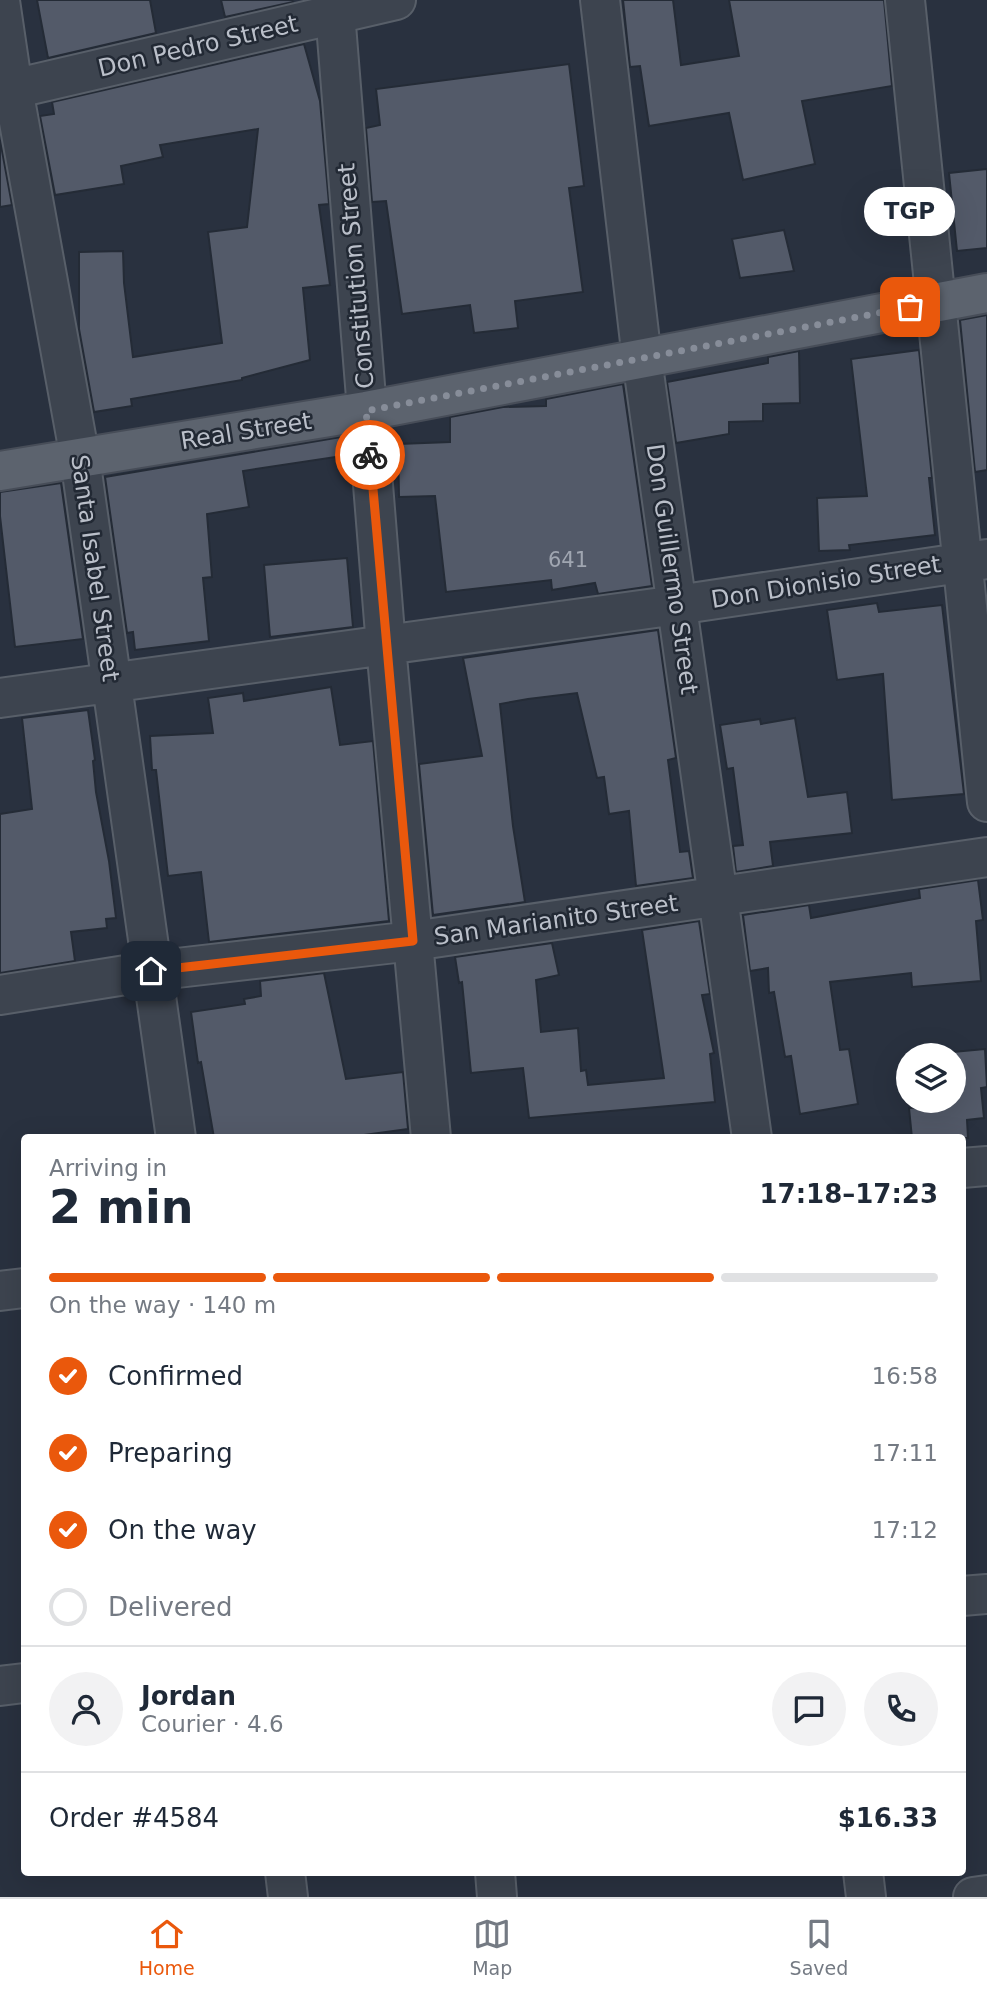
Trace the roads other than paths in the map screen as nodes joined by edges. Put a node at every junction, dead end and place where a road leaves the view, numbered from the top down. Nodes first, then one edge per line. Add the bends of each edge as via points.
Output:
1 (396, 0) edge
2 (600, 0) edge
3 (905, 0) edge
4 (0, 1) edge
5 (334, 7) edge
6 (7, 90) edge
7 (987, 293) edge
8 (936, 302) junction
9 (642, 359) junction
10 (366, 411) junction
11 (80, 458) junction
12 (0, 471) edge
13 (975, 560) edge
14 (677, 605) junction
15 (386, 646) junction
16 (111, 684) junction
17 (0, 698) edge
18 (987, 802) edge
19 (987, 858) edge
20 (718, 898) junction
21 (413, 941) junction
22 (151, 971) junction
23 (0, 995) edge
24 (175, 1134) edge
25 (430, 1134) edge
26 (750, 1134) edge
27 (987, 1166) edge
28 (966, 1168) edge
29 (21, 1288) edge
30 (0, 1291) edge
31 (987, 1594) edge
32 (966, 1596) edge
33 (21, 1683) edge
34 (0, 1686) edge
35 (285, 1876) edge
36 (495, 1876) edge
37 (863, 1876) edge
38 (987, 1895) edge
39 (288, 1897) edge
40 (497, 1897) edge
41 (866, 1897) edge
42 (973, 1897) edge

1 - 5 street, Don Pedro Street
2 - 9 street, Don Guillermo Street
3 - 8 street
4 - 6 street, Santa Isabel Street
5 - 6 street, Don Pedro Street
5 - 10 street, Constitution Street
6 - 11 street, Santa Isabel Street
7 - 8 main road, Real Street
8 - 9 main road, Real Street
8 - 13 street
9 - 10 main road, Real Street
9 - 14 street, Don Guillermo Street
10 - 11 main road, Real Street
10 - 15 street, Constitution Street
11 - 12 main road, Real Street
11 - 16 street, Santa Isabel Street
13 - 14 street, Don Dionisio Street
13 - 18 street
14 - 15 street, Don Dionisio Street
14 - 20 street, Don Guillermo Street
15 - 16 street, Don Dionisio Street
15 - 21 street, Constitution Street
16 - 17 street, Don Dionisio Street
16 - 22 street, Santa Isabel Street
19 - 20 street, San Marianito Street
20 - 21 street, San Marianito Street
20 - 26 street, Don Guillermo Street
21 - 22 street, San Marianito Street
21 - 25 street, Constitution Street
22 - 23 street, San Marianito Street
22 - 24 street, Santa Isabel Street
27 - 28 street
29 - 30 street
31 - 32 street
33 - 34 street
35 - 39 street
36 - 40 street
37 - 41 street
38 - 42 street

